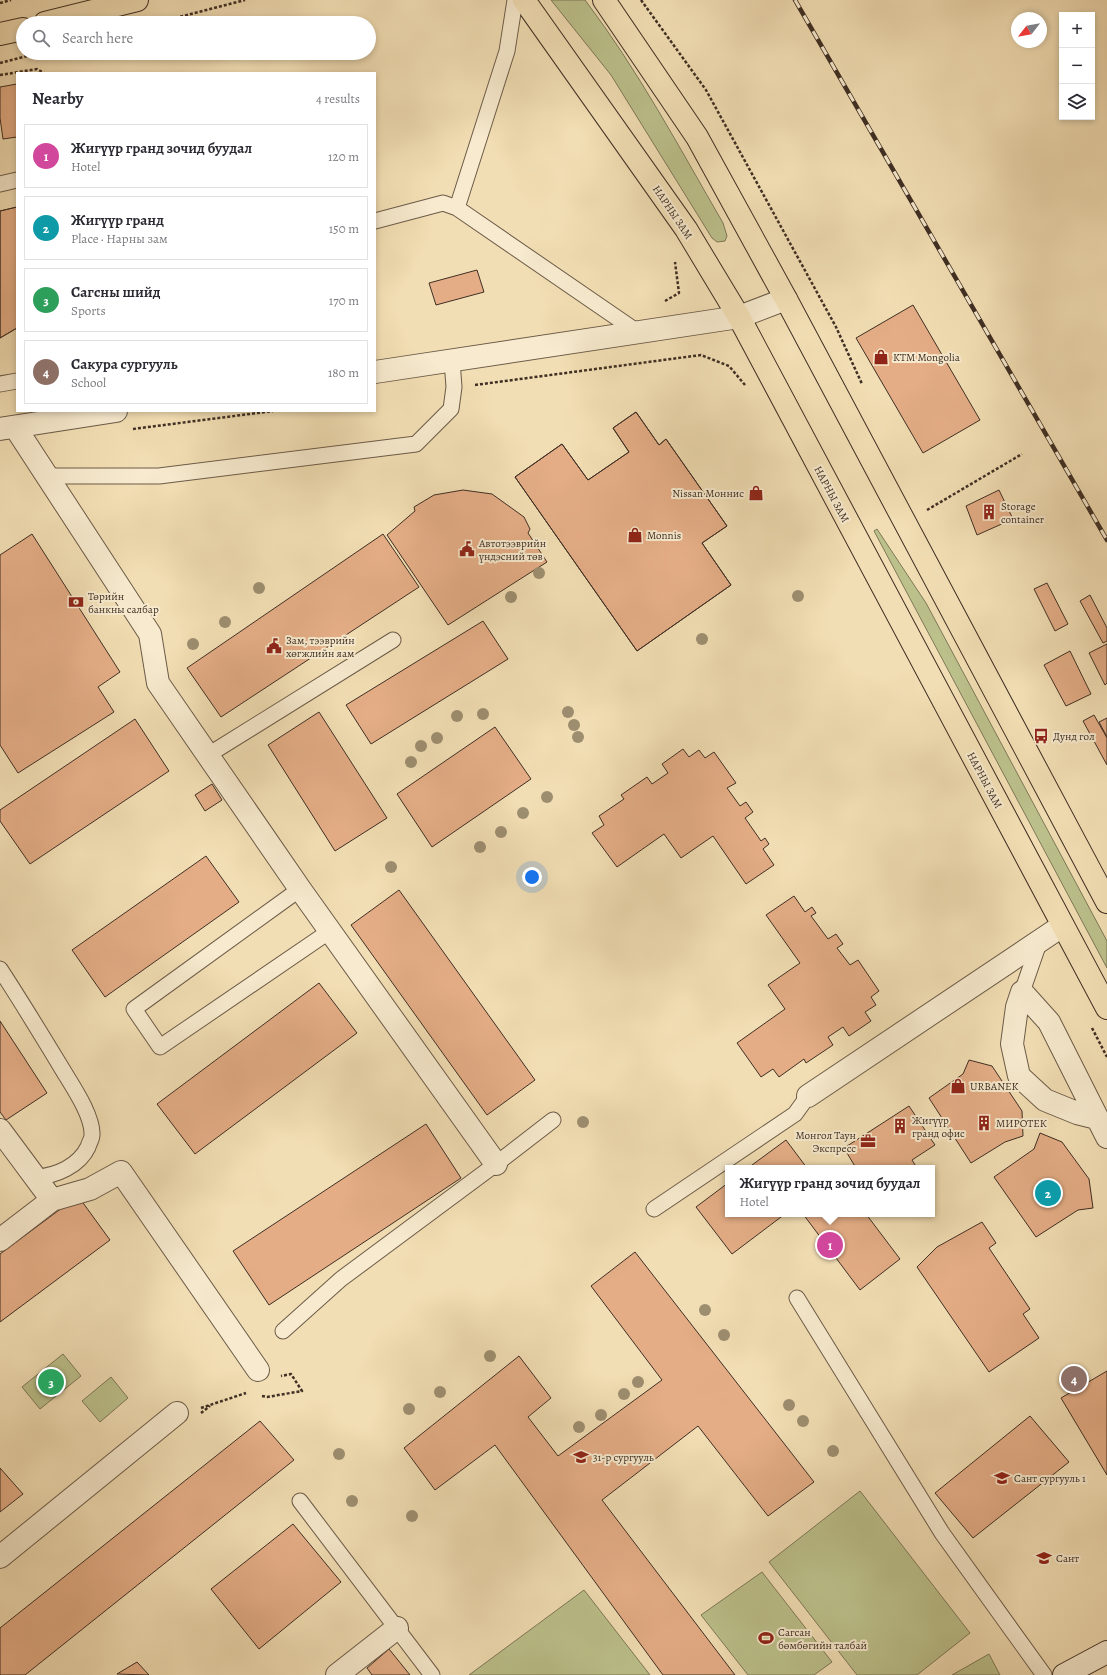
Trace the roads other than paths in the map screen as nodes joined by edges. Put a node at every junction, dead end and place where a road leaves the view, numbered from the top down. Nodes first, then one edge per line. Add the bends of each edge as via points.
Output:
1 (137, 0) edge
2 (515, 0) edge
3 (524, 0) edge
4 (604, 0) edge
5 (73, 16) edge
6 (16, 31) edge
7 (0, 34) edge
8 (16, 180) edge
9 (0, 184) edge
10 (457, 208) junction
11 (376, 221) edge
12 (786, 299) junction
13 (739, 318) junction
14 (639, 333) junction
15 (452, 361) junction
16 (376, 372) edge
17 (16, 381) edge
18 (0, 384) edge
19 (110, 412) edge
20 (7, 428) edge
21 (46, 476) junction
22 (393, 640) dead end
23 (208, 755) junction
24 (300, 889) junction
25 (1107, 902) edge
26 (1062, 926) junction
27 (330, 931) junction
28 (1039, 943) junction
29 (0, 969) edge
30 (1022, 992) junction
31 (1107, 1008) edge
32 (808, 1096) joint
33 (553, 1120) dead end
34 (1102, 1128) edge
35 (0, 1130) edge
36 (496, 1164) junction
37 (36, 1177) junction
38 (52, 1200) junction
39 (654, 1209) dead end
40 (0, 1240) edge
41 (797, 1298) dead end
42 (283, 1331) dead end
43 (258, 1370) dead end
44 (177, 1413) road end
45 (300, 1501) dead end
46 (0, 1557) edge
47 (397, 1628) junction
48 (1107, 1652) edge
49 (337, 1675) edge
50 (432, 1675) edge
51 (1044, 1675) edge
52 (1064, 1675) edge

1 - 5 main road
2 - 10 lane via 507,51
3 - 13 main road, НАРНЫ ЗАМ via 686,229
4 - 12 main road via 697,137
6 - 7 main road
8 - 9 lane
10 - 11 lane via 443,203
10 - 14 lane
12 - 13 street
12 - 25 main road
13 - 14 street
13 - 26 main road, НАРНЫ ЗАМ
14 - 15 street
15 - 16 street
15 - 21 lane via 452,409 416,444 159,476
17 - 18 lane
19 - 20 street
20 - 21 street
21 - 23 street via 150,634 158,683
22 - 23 lane
23 - 24 street
24 - 27 street
24 - 27 lane via 134,1009 142,1022 160,1046
26 - 28 street
26 - 31 main road, НАРНЫ ЗАМ
27 - 36 street
28 - 30 lane
28 - 32 street
29 - 37 lane via 85,1108 92,1127 92,1137 84,1156 55,1174
30 - 34 street via 1049,1022
30 - 34 street via 1017,1007 1012,1044 1019,1076 1045,1100 1077,1112
32 - 39 lane via 795,1114
33 - 36 lane
35 - 37 street
36 - 42 lane via 342,1279
37 - 38 street
38 - 40 street
38 - 43 street via 90,1189 121,1172
41 - 51 lane via 942,1533
44 - 46 street
45 - 47 lane
47 - 49 street
47 - 50 lane
48 - 52 street

